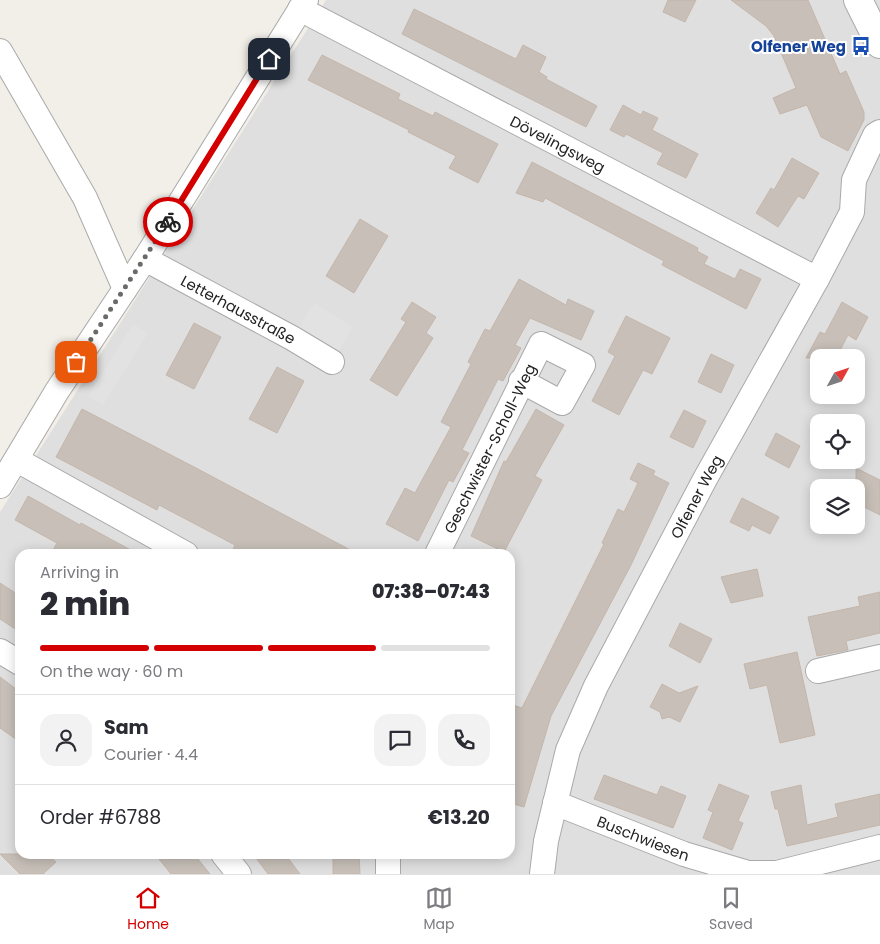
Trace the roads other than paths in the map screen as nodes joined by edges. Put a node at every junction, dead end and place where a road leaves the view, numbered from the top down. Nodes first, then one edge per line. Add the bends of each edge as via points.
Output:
1 (858, 0) edge
2 (303, 4) edge
3 (880, 44) edge
4 (0, 51) edge
5 (880, 132) edge
6 (145, 259) junction
7 (817, 278) junction
8 (125, 289) junction
9 (332, 362) dead end
10 (521, 381) junction
11 (16, 460) junction
12 (0, 486) edge
13 (177, 549) edge
14 (439, 549) edge
15 (0, 651) edge
16 (880, 657) edge
17 (15, 660) edge
18 (818, 671) dead end
19 (555, 804) junction
20 (880, 847) edge
21 (227, 859) edge
22 (388, 859) edge
23 (834, 867) edge
24 (239, 874) edge
25 (388, 874) edge
26 (542, 874) edge

1 - 3 street
2 - 6 street
2 - 7 street, Dövelingsweg
4 - 8 street via 86,198
5 - 7 street, Olfener Weg via 875,135 854,180 852,212
6 - 8 street
6 - 9 street, Letterhausstraße
7 - 19 street, Olfener Weg via 705,479 596,686 568,750
8 - 11 street via 57,391
10 - 10 street, Geschwister-Scholl-Weg via 562,403 583,365 541,344
10 - 14 street, Geschwister-Scholl-Weg
11 - 12 street
11 - 13 street
15 - 17 street
16 - 18 street
19 - 23 street, Buschwiesen via 684,854 748,873
19 - 26 street, Olfener Weg
20 - 23 street, Buschwiesen
21 - 24 street
22 - 25 street

